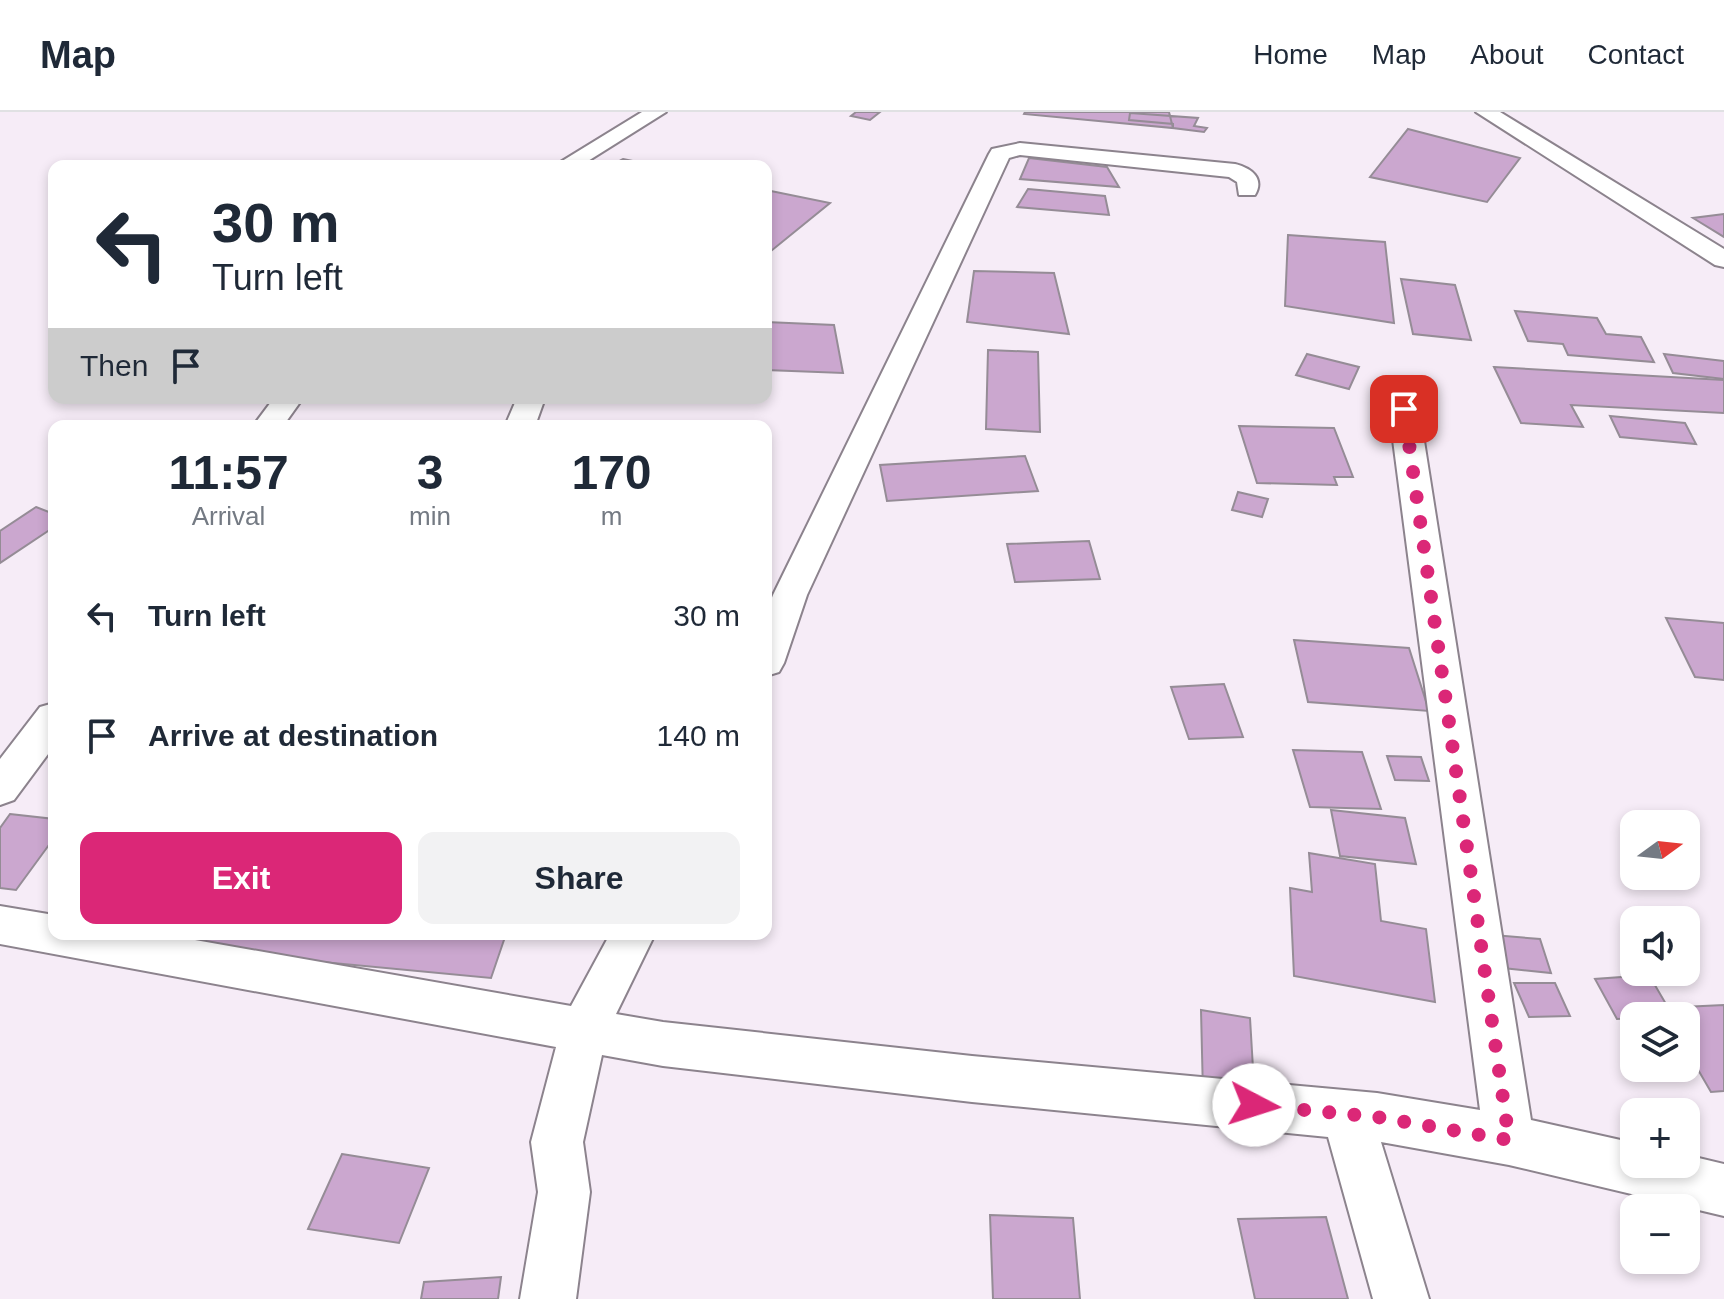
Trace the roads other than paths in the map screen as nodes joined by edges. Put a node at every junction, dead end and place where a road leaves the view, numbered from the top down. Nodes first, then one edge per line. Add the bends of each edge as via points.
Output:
1 (656, 112) edge
2 (1486, 112) edge
3 (575, 160) edge
4 (1247, 190) dead end
5 (1724, 260) edge
6 (1404, 409) dead end
7 (772, 646) edge
8 (48, 725) edge
9 (0, 789) edge
10 (2, 927) edge
11 (48, 935) edge
12 (76, 940) edge
13 (630, 940) edge
14 (584, 1029) junction
15 (1347, 1114) junction
16 (1509, 1140) junction
17 (1724, 1190) edge
18 (548, 1299) edge
19 (1401, 1299) edge

1 - 3 street
2 - 5 street
4 - 7 street via 1248,179 1235,171 1020,149 1000,154 790,595
6 - 16 street
8 - 9 street
10 - 11 street
12 - 14 street
13 - 14 street
14 - 15 street via 663,1044 956,1077
14 - 18 street via 557,1142 564,1192
15 - 16 street
15 - 19 street
16 - 17 street

